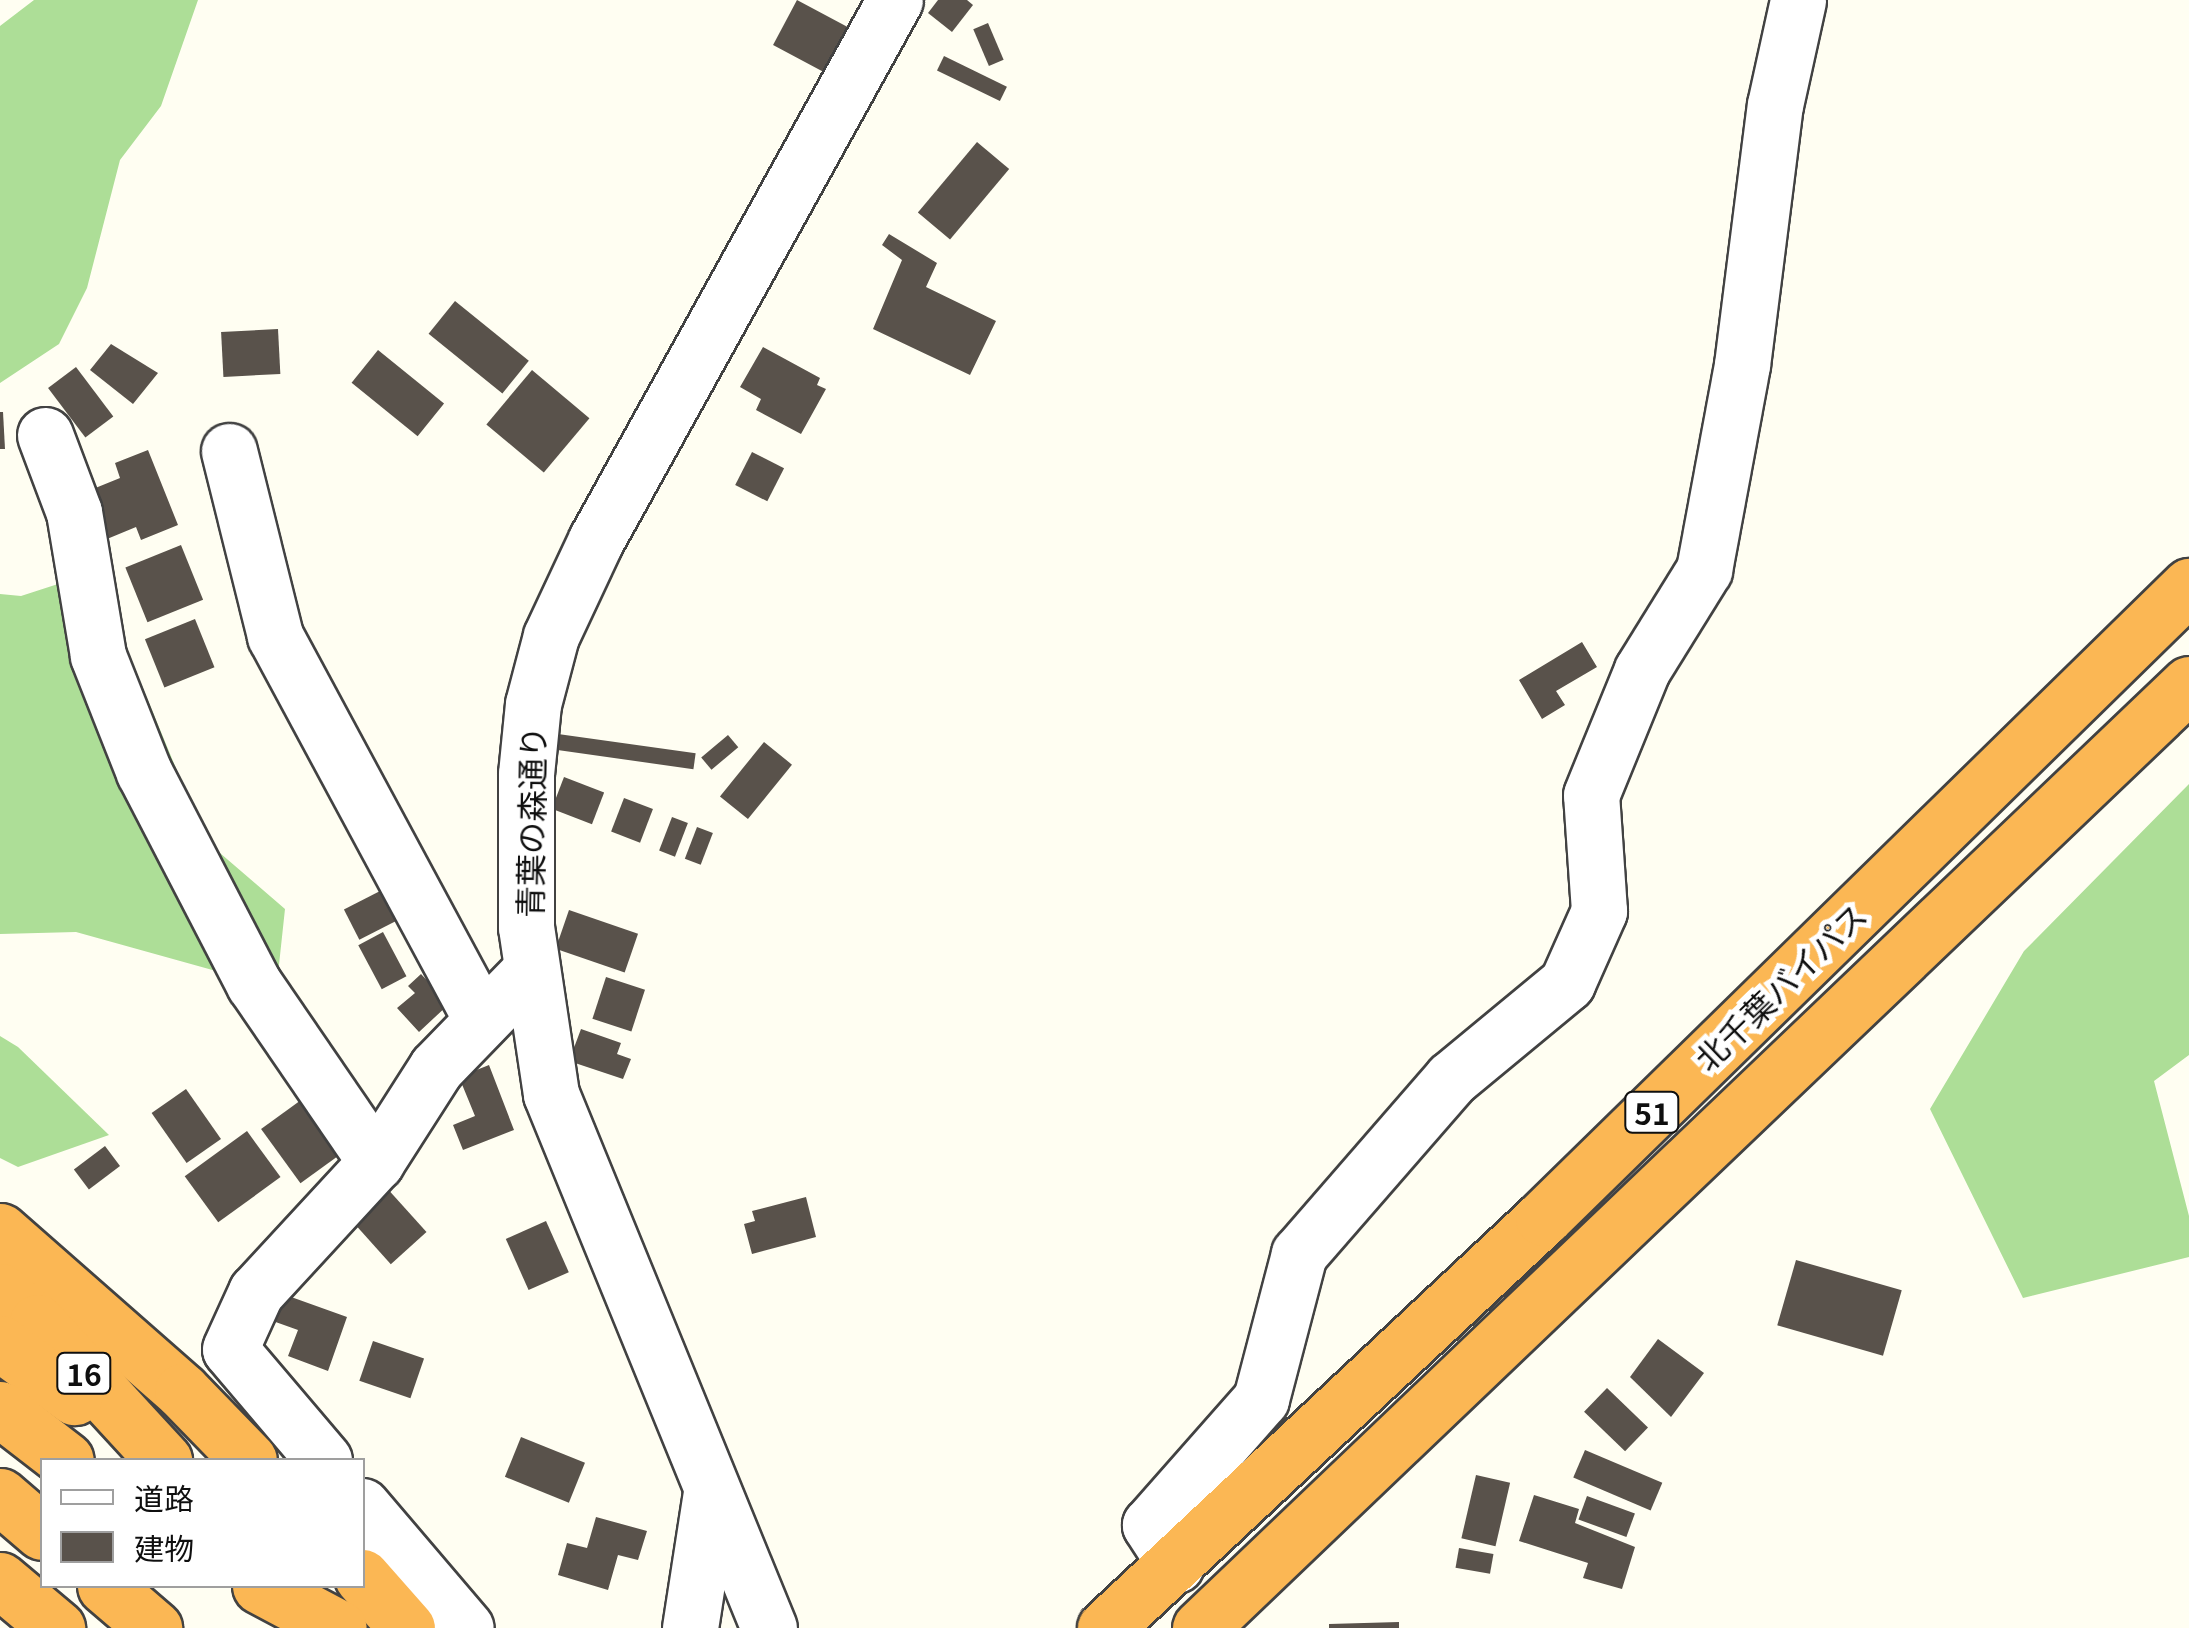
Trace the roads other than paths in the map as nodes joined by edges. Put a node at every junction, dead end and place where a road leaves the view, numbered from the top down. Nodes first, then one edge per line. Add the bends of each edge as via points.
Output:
1 (896, 0) edge
2 (1798, 0) edge
3 (45, 436) dead end
4 (230, 451) dead end
5 (2189, 586) edge
6 (2189, 684) edge
7 (531, 970) junction
8 (482, 1020) junction
9 (376, 1162) junction
10 (0, 1230) edge
11 (0, 1292) edge
12 (0, 1343) edge
13 (0, 1408) edge
14 (158, 1454) edge
15 (63, 1458) edge
16 (247, 1458) edge
17 (322, 1458) edge
18 (711, 1492) junction
19 (0, 1496) edge
20 (365, 1510) edge
21 (40, 1530) edge
22 (1176, 1564) junction
23 (0, 1580) edge
24 (365, 1580) edge
25 (107, 1588) edge
26 (264, 1588) edge
27 (1215, 1623) edge
28 (57, 1628) edge
29 (154, 1628) edge
30 (339, 1628) edge
31 (407, 1628) edge
32 (466, 1628) edge
33 (690, 1628) edge
34 (769, 1628) edge
35 (1105, 1628) edge

1 - 7 street, 青葉の森通り via 596,540 551,636 533,704 526,774
2 - 22 street via 1775,105 1742,366 1704,570 1642,670 1591,795 1600,911 1567,983 1452,1080 1298,1254 1261,1399 1150,1525
3 - 9 street via 74,512 98,656 144,772 254,984
4 - 8 street via 275,636
5 - 22 highway, 北千葉バイパス / 51 via 1543,1218
6 - 27 highway, 北千葉バイパス / 51
7 - 8 street
7 - 18 street, 青葉の森通り via 551,1094 575,1165
8 - 9 street via 436,1068
9 - 17 street via 256,1292 230,1349
10 - 16 highway via 182,1391
11 - 14 highway, 16 via 37,1322
12 - 14 highway
13 - 15 highway
18 - 33 street
18 - 34 street, 青葉の森通り
19 - 21 highway
20 - 32 street
22 - 35 highway, 北千葉バイパス / 51
23 - 28 highway
24 - 31 highway
25 - 29 highway
26 - 30 highway

